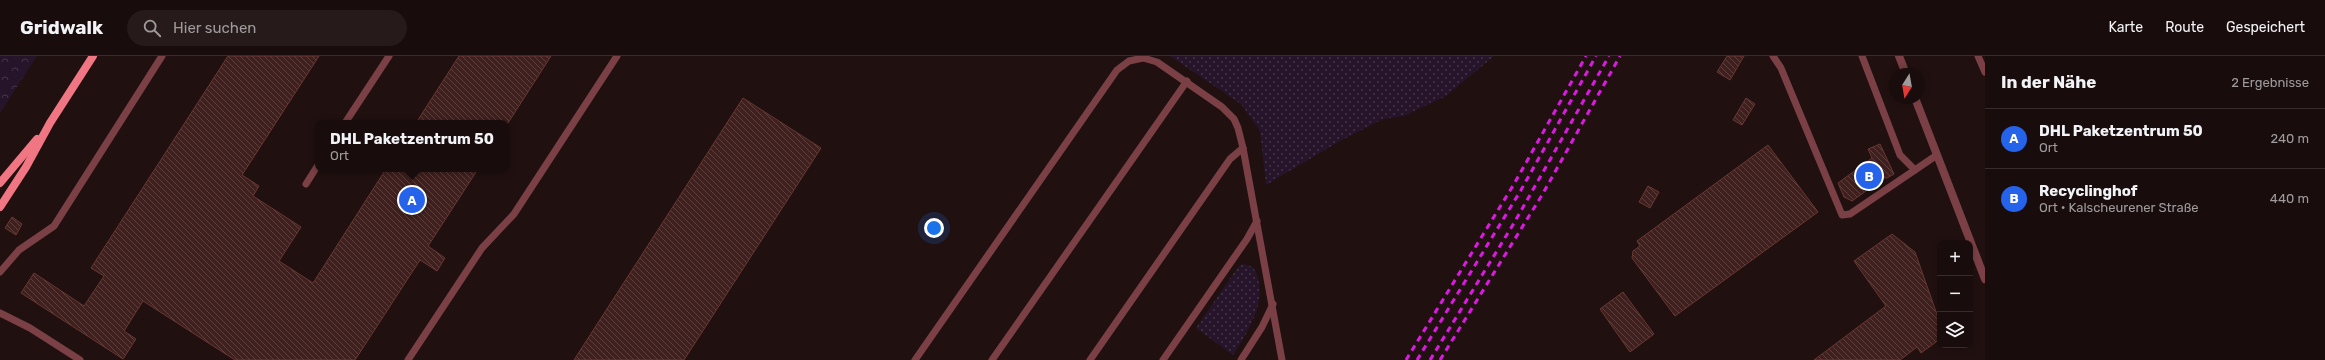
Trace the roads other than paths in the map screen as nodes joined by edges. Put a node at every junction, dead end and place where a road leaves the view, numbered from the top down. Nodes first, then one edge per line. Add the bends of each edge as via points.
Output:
1 (93, 56) edge
2 (162, 56) edge
3 (389, 56) edge
4 (617, 56) edge
5 (1773, 56) edge
6 (1862, 56) edge
7 (1899, 56) edge
8 (1978, 56) edge
9 (1904, 68) edge
10 (1985, 72) edge
11 (1186, 81) junction
12 (1917, 104) edge
13 (347, 120) edge
14 (50, 123) junction
15 (1243, 148) junction
16 (1937, 155) junction
17 (315, 170) edge
18 (1915, 170) junction
19 (0, 183) edge
20 (306, 184) dead end
21 (0, 207) edge
22 (1257, 221) junction
23 (0, 272) edge
24 (1985, 280) edge
25 (1273, 304) junction
26 (0, 313) edge
27 (80, 360) edge
28 (408, 360) edge
29 (914, 360) edge
30 (992, 360) edge
31 (1090, 360) edge
32 (1163, 360) edge
33 (1240, 360) edge
34 (1282, 360) edge

1 - 14 main road
2 - 23 lane via 54,226 19,250
3 - 13 lane
4 - 28 lane via 514,214 482,248
5 - 18 lane via 1781,68 1842,215 1850,214
6 - 18 lane via 1900,155
7 - 9 street
8 - 10 lane
11 - 15 lane via 1234,119
11 - 29 lane via 1157,62 1143,58 1129,61 1117,70
11 - 30 lane
12 - 16 street
14 - 19 main road
14 - 21 main road
15 - 22 lane
15 - 31 lane via 1226,165
16 - 18 lane
16 - 24 street
17 - 20 lane
22 - 25 lane
22 - 32 lane
25 - 33 lane via 1262,327
25 - 34 lane
26 - 27 lane via 30,328

